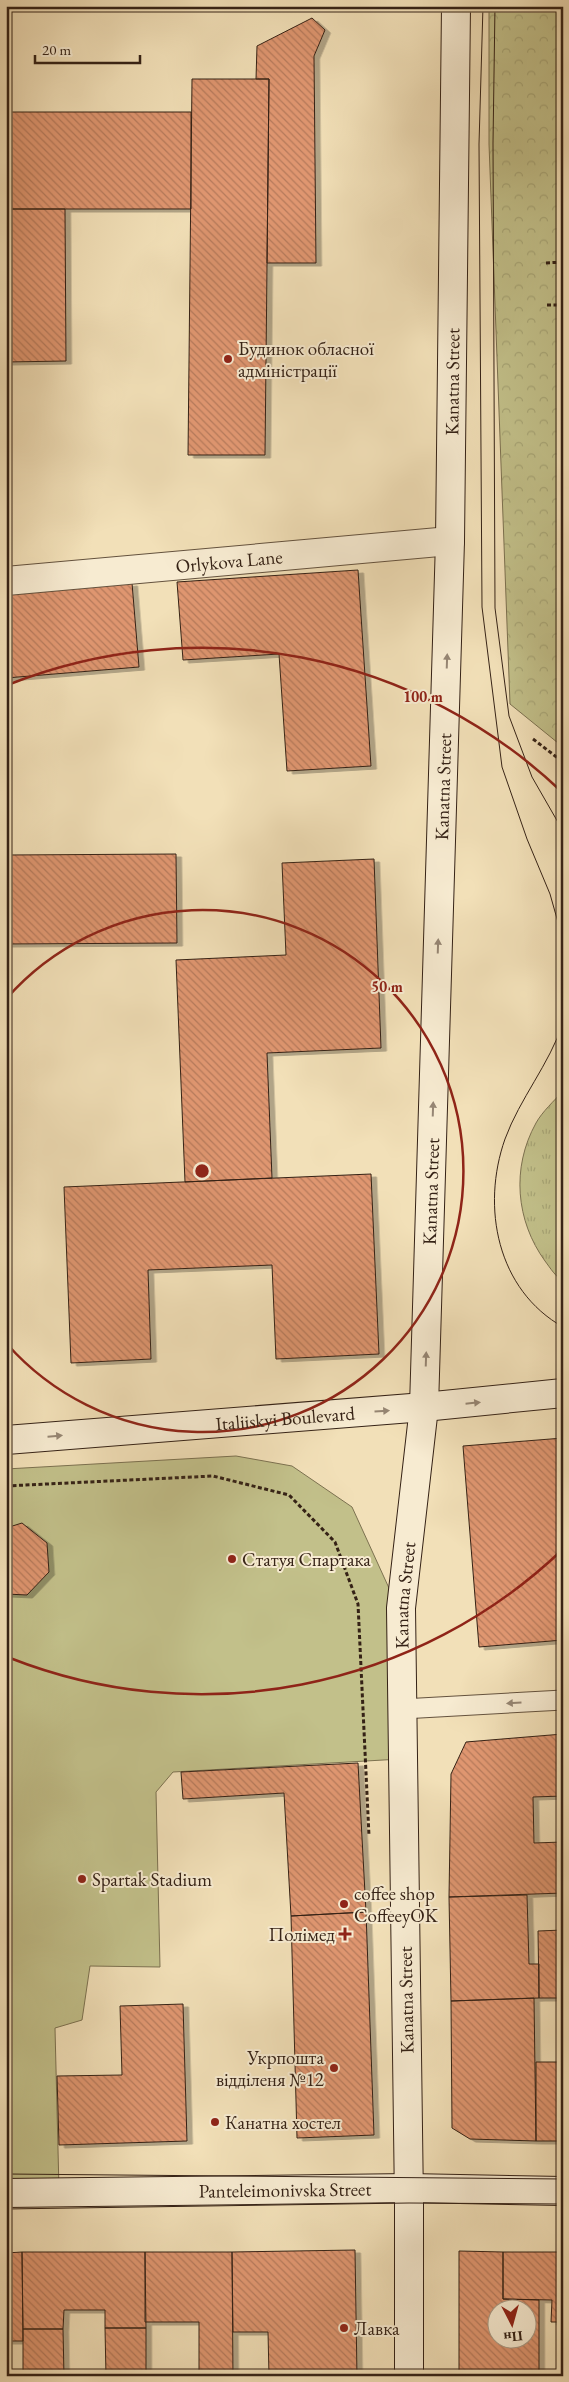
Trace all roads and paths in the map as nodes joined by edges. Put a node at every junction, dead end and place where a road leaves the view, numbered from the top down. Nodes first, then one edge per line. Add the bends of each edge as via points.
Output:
1 (456, 6) edge
2 (563, 262) edge
3 (546, 263) dead end
4 (563, 304) edge
5 (547, 305) dead end
6 (450, 541) junction
7 (6, 581) edge
8 (533, 738) dead end
9 (563, 762) edge
10 (563, 1394) edge
11 (424, 1407) junction
12 (6, 1440) edge
13 (6, 1486) edge
14 (563, 1700) edge
15 (402, 1709) junction
16 (370, 1839) dead end
17 (409, 2188) junction
18 (563, 2190) edge
19 (6, 2193) edge
20 (409, 2376) edge

1 - 6 main road, Kanatna Street
2 - 3 path
4 - 5 path
6 - 7 main road, Orlykova Lane
11 -> 6 main road, Kanatna Street
8 - 9 path
11 -> 10 main road, Italiiskyi Boulevard
12 -> 11 main road, Italiiskyi Boulevard
11 - 15 main road, Kanatna Street via 401,1608
13 - 16 path via 213,1476 289,1495 335,1542 358,1604
14 -> 15 lane
15 - 17 main road, Kanatna Street
17 - 18 main road, Panteleimonivska Street
17 - 19 main road, Panteleimonivska Street
17 - 20 main road, Kanatna Street

